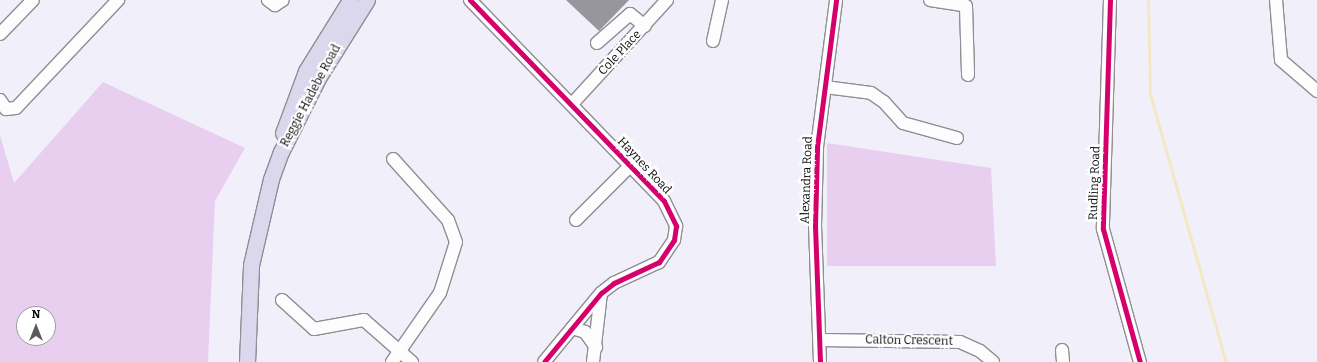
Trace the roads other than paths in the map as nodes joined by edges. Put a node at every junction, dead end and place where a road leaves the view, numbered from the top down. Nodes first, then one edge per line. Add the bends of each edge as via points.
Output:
1 (33, 0) edge
2 (118, 0) edge
3 (268, 0) edge
4 (283, 0) edge
5 (350, 0) edge
6 (367, 0) edge
7 (667, 0) edge
8 (720, 0) edge
9 (836, 0) edge
10 (930, 0) edge
11 (1110, 0) edge
12 (1276, 0) edge
13 (477, 2) edge
14 (645, 26) junction
15 (0, 34) edge
16 (713, 41) dead end
17 (597, 42) dead end
18 (968, 76) dead end
19 (824, 87) junction
20 (1317, 92) edge
21 (0, 100) edge
22 (572, 104) junction
23 (957, 138) dead end
24 (281, 152) junction
25 (393, 159) dead end
26 (630, 166) junction
27 (576, 220) dead end
28 (601, 293) junction
29 (282, 300) dead end
30 (572, 328) junction
31 (820, 340) junction
32 (596, 347) junction
33 (396, 358) edge
34 (247, 362) edge
35 (412, 362) edge
36 (544, 362) edge
37 (594, 362) edge
38 (820, 362) edge
39 (993, 362) edge
40 (1140, 362) edge

1 - 15 street
2 - 21 street via 16,108 6,109
3 - 4 street via 275,5
5 - 24 main road, Reggie Hadebe Road via 296,93
6 - 24 main road, Reggie Hadebe Road via 322,71
7 - 14 street, Cole Place
8 - 16 street
9 - 19 street, Alexandra Road
10 - 18 street via 966,6
11 - 40 street, Rudling Road via 1103,229
12 - 20 street via 1281,60
13 - 22 street, Haynes Road
14 - 17 street via 630,14
14 - 22 street, Cole Place
19 - 23 street via 871,93 881,99 902,123
19 - 31 street, Alexandra Road via 817,147 815,226
22 - 26 street, Haynes Road
24 - 34 main road, Reggie Hadebe Road via 265,198 251,266
25 - 33 street via 448,220 456,242 440,293
26 - 27 street
26 - 28 street, Haynes Road via 672,213 674,240 659,262 614,283
28 - 30 street, Haynes Road
28 - 32 street
29 - 33 street via 314,329 364,320
30 - 32 street via 585,332
30 - 36 street, Haynes Road
31 - 38 street, Alexandra Road
31 - 39 street, Calton Crescent via 960,342 980,351
32 - 37 street
33 - 35 street

